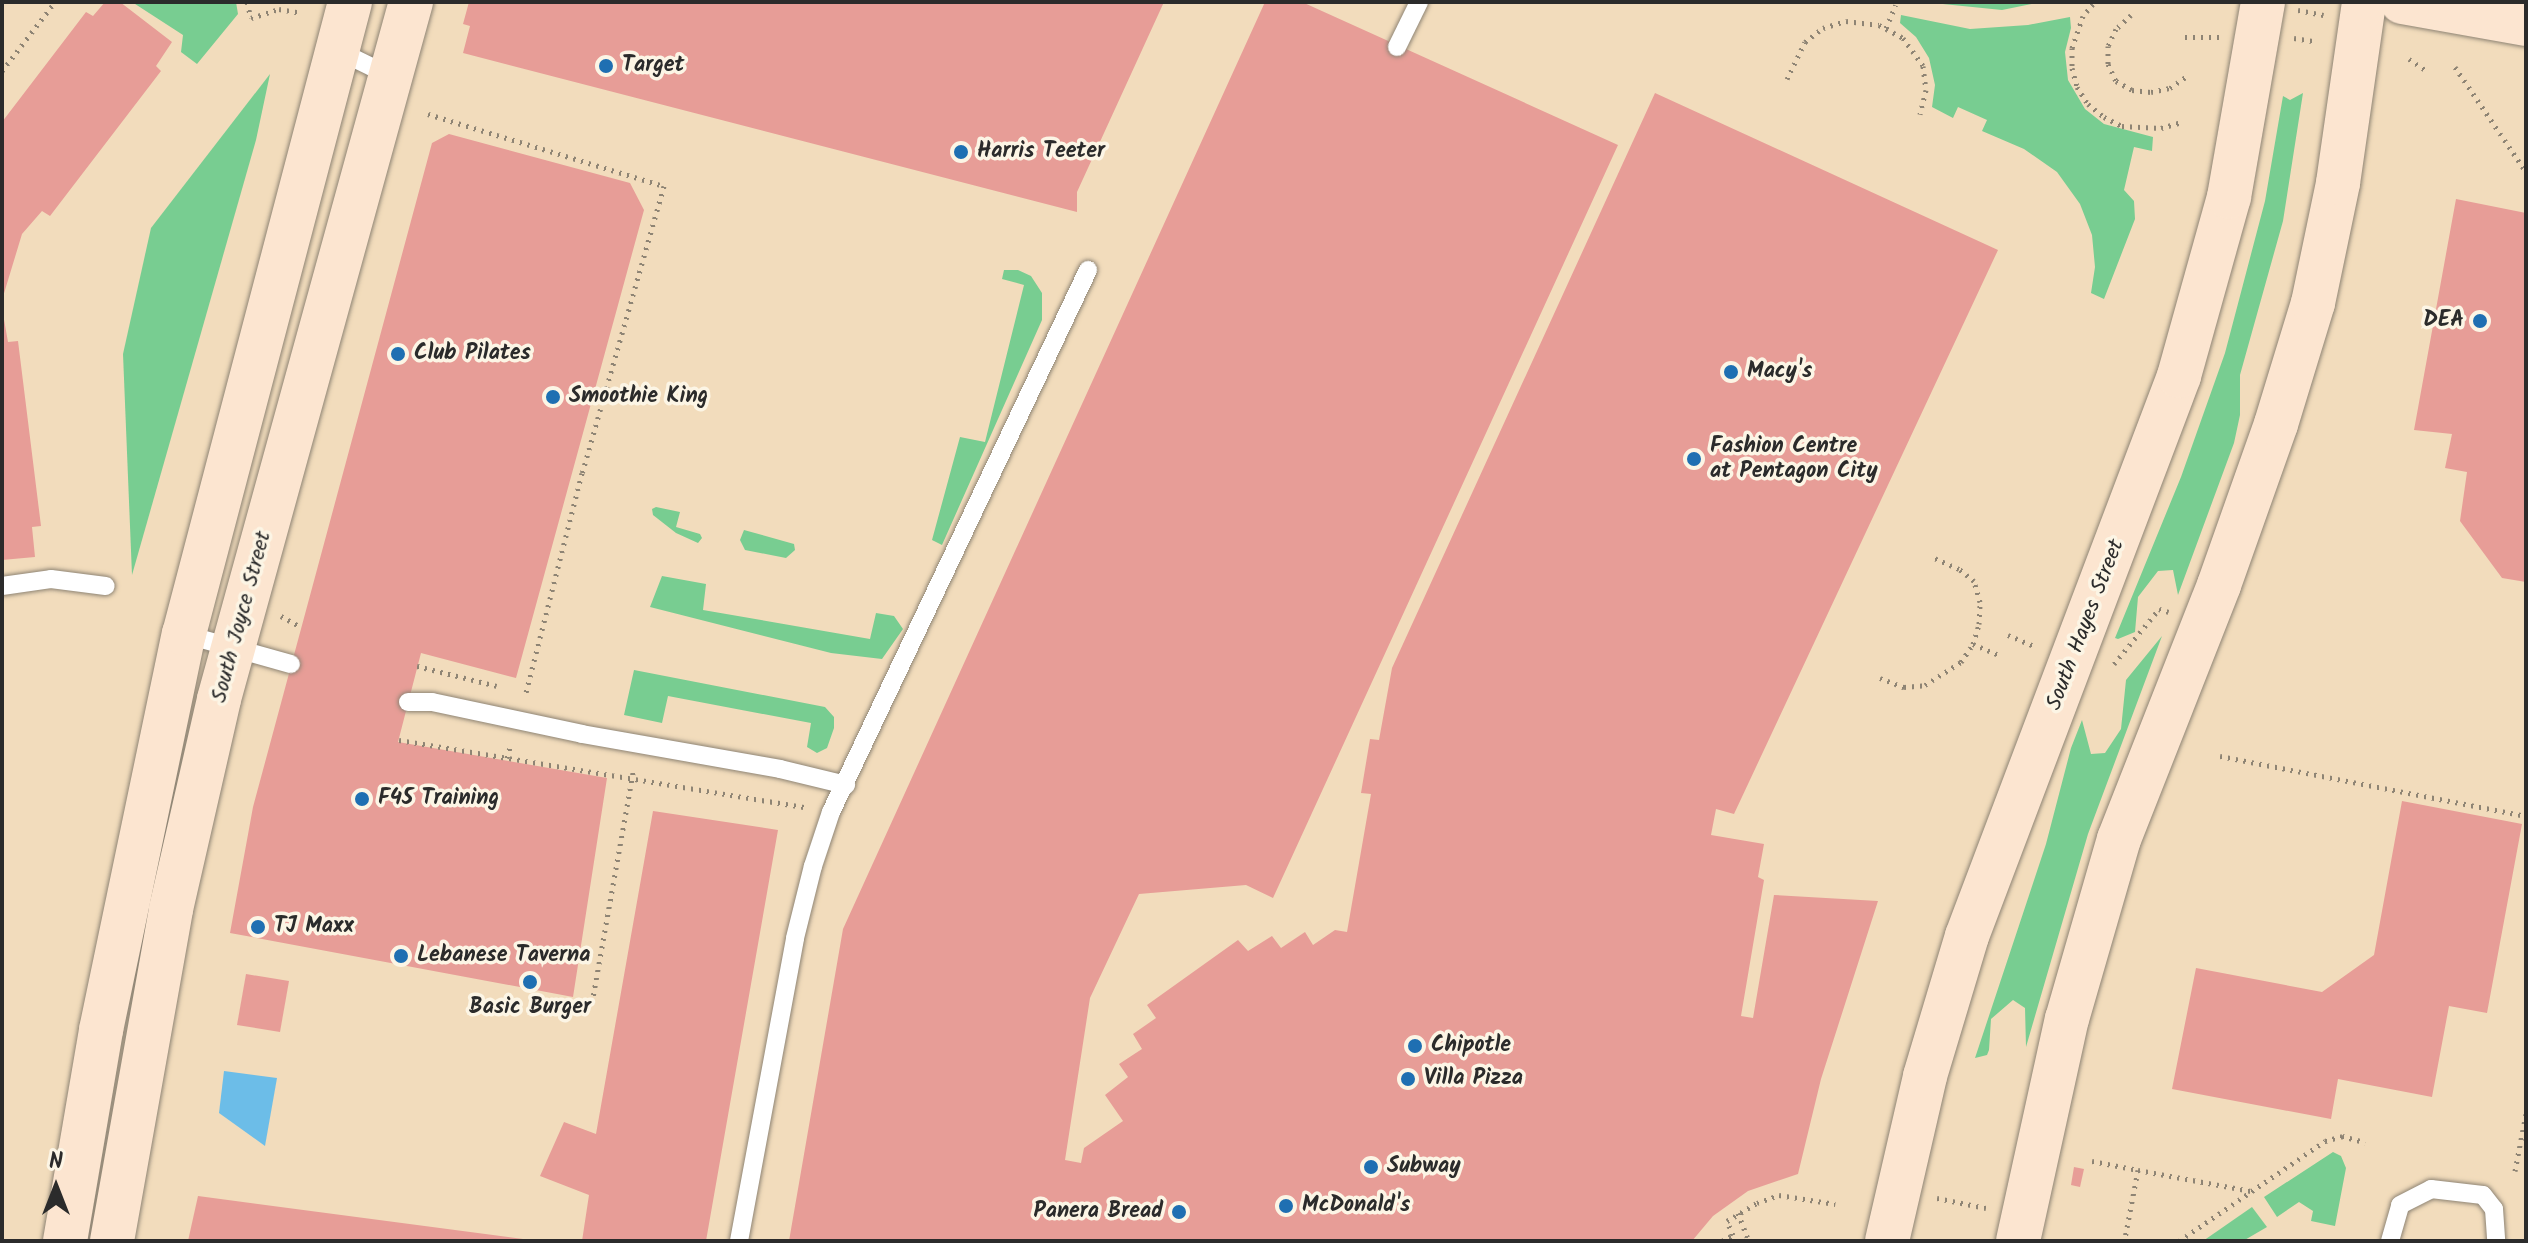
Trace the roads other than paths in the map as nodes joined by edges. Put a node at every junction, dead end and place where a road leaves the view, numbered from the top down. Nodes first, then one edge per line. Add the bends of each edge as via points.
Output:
1 (350, 2) edge
2 (411, 2) edge
3 (1419, 2) edge
4 (2263, 2) edge
5 (2364, 2) edge
6 (2402, 2) edge
7 (2526, 24) edge
8 (1397, 47) dead end
9 (339, 51) junction
10 (390, 76) junction
11 (1088, 270) dead end
12 (2, 586) edge
13 (106, 586) dead end
14 (184, 634) junction
15 (233, 647) junction
16 (291, 664) dead end
17 (408, 702) dead end
18 (846, 785) junction
19 (2004, 1225) edge
20 (65, 1241) edge
21 (112, 1241) edge
22 (739, 1241) edge
23 (1887, 1241) edge
24 (2390, 1241) edge
25 (2496, 1241) edge

1 - 9 main road
2 - 10 main road, South Joyce Street
3 - 8 lane
4 - 23 main road, South Hayes Street via 2229,197 2179,376 1967,936 1925,1076
5 - 19 main road via 2338,183 2313,303 2219,585 2119,839
6 - 7 main road
9 - 10 lane
9 - 14 main road
10 - 15 main road, South Joyce Street
11 - 18 lane
12 - 13 lane via 51,579
14 - 15 lane
14 - 20 main road via 104,1015
15 - 16 lane
15 - 21 main road, South Joyce Street via 171,909
17 - 18 lane via 432,702
18 - 22 lane via 831,812 795,938
24 - 25 lane via 2400,1205 2431,1189 2483,1195 2494,1209

